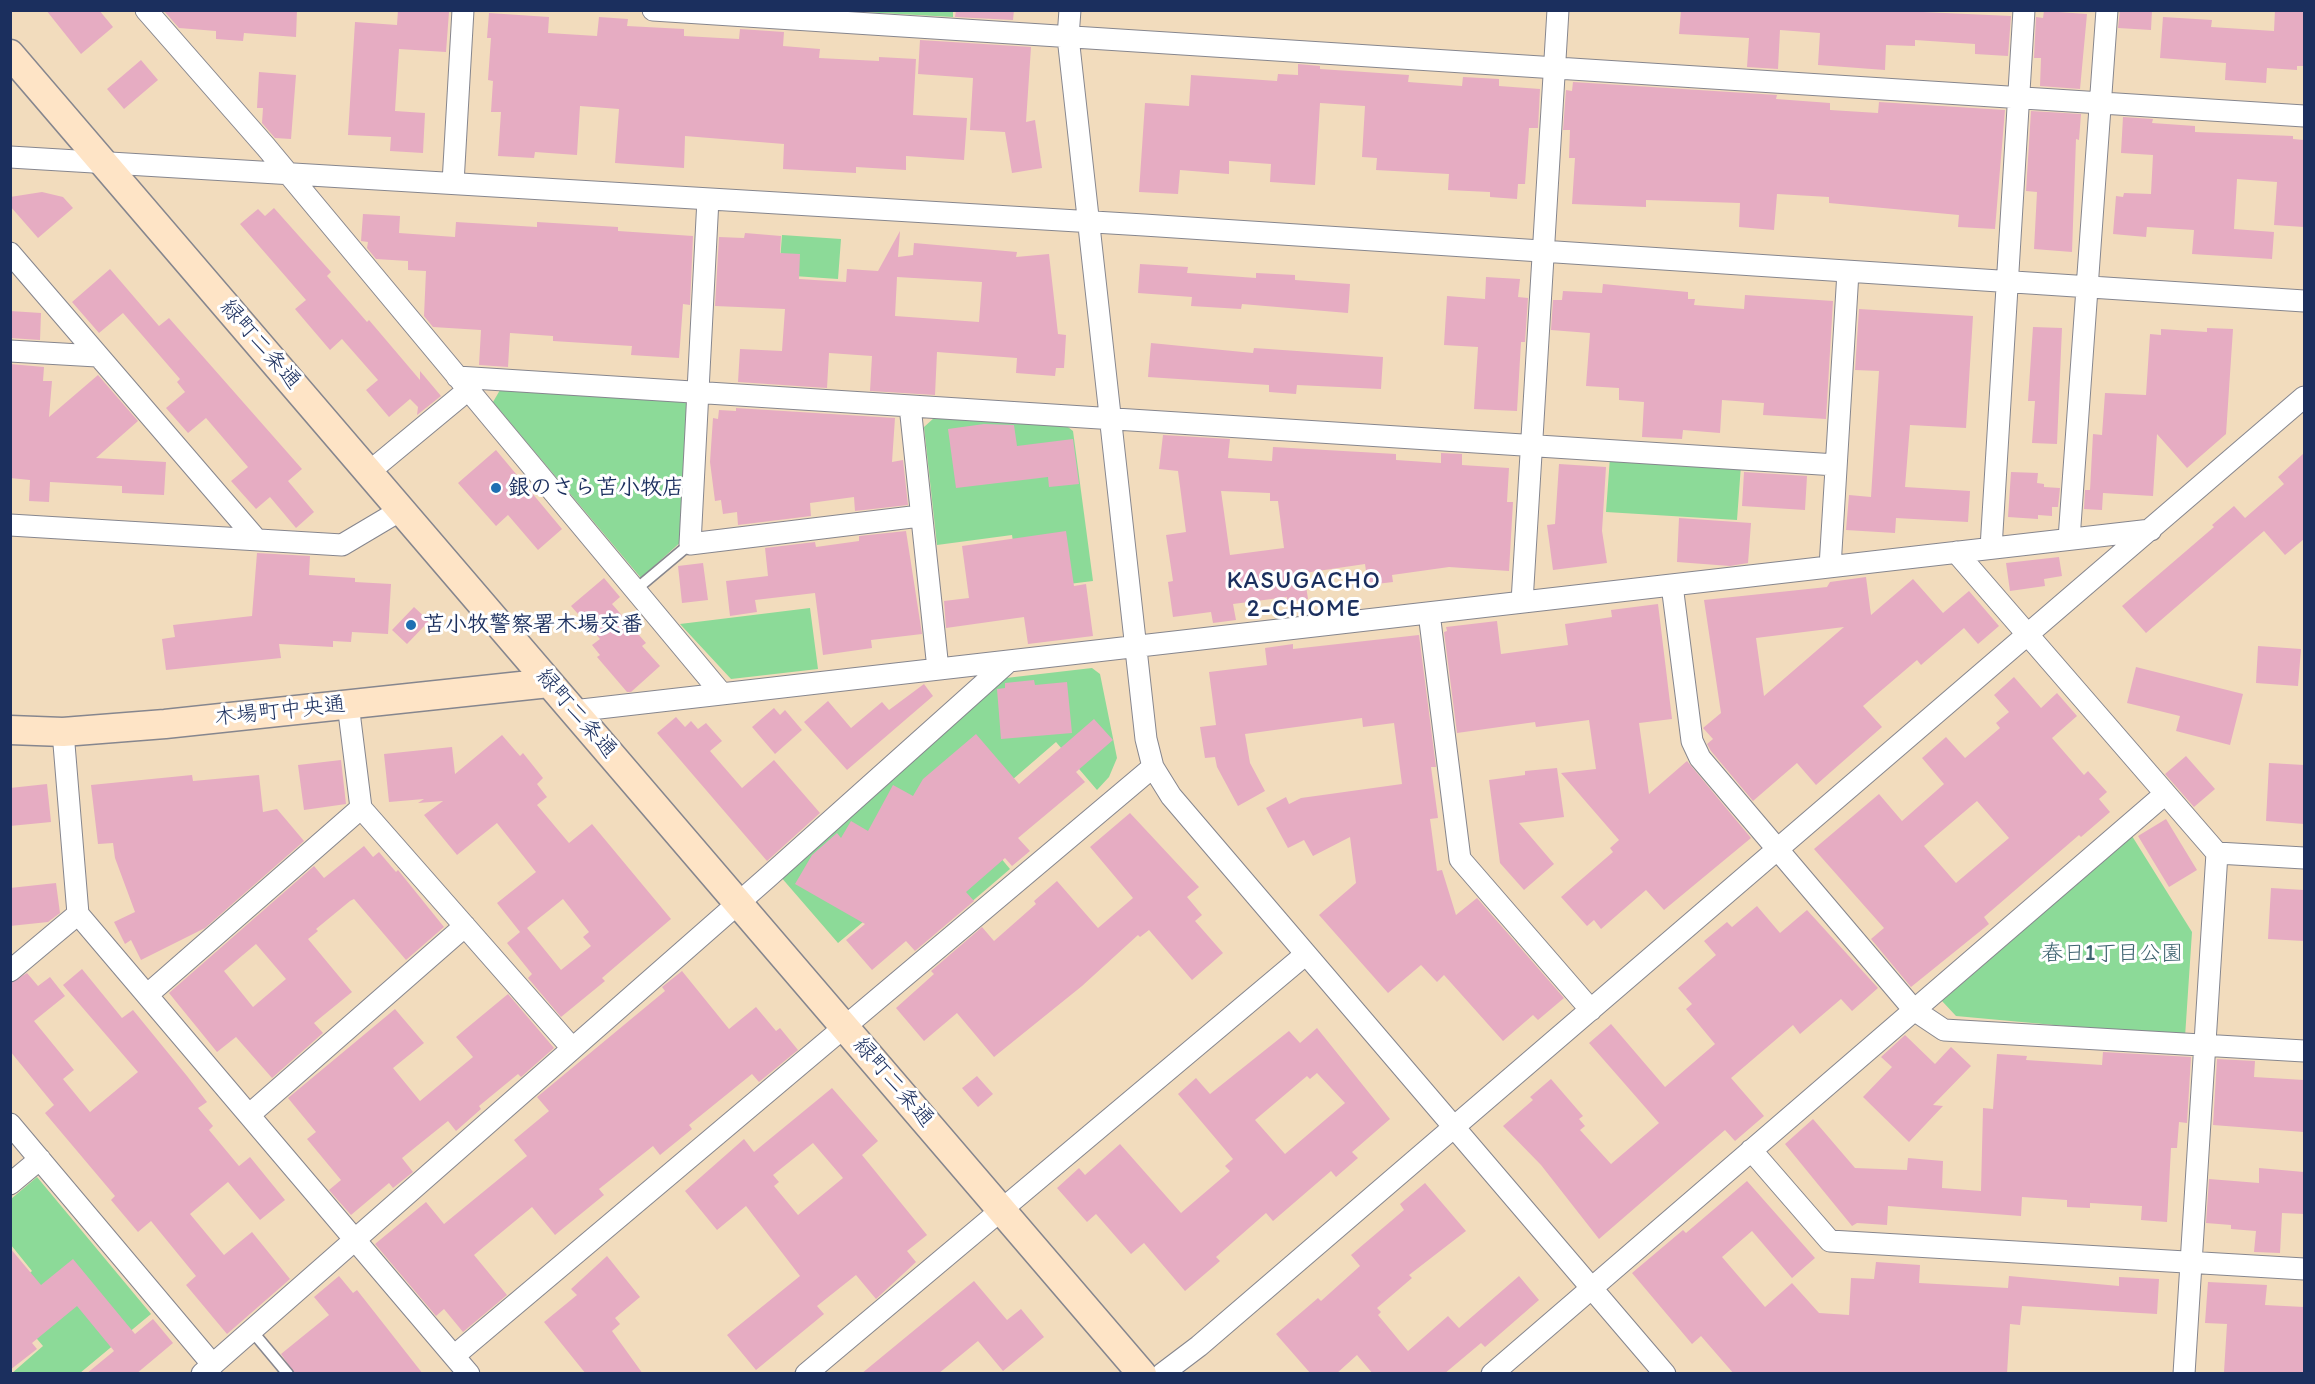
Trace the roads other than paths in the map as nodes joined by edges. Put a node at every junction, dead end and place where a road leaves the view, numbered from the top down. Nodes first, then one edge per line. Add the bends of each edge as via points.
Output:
1 (146, 10) edge
2 (463, 10) edge
3 (653, 10) edge
4 (1070, 10) edge
5 (1558, 10) edge
6 (2024, 10) edge
7 (2107, 10) edge
8 (1068, 37) junction
9 (10, 54) edge
10 (1555, 68) junction
11 (2019, 98) junction
12 (2100, 103) junction
13 (2304, 116) edge
14 (10, 157) edge
15 (106, 163) junction
16 (288, 172) junction
17 (453, 183) junction
18 (708, 199) junction
19 (1089, 222) junction
20 (1544, 252) junction
21 (10, 253) edge
22 (1848, 272) junction
23 (2008, 282) junction
24 (2087, 287) junction
25 (2304, 301) edge
26 (10, 351) edge
27 (97, 356) junction
28 (462, 384) junction
29 (696, 393) junction
30 (2304, 397) edge
31 (910, 406) junction
32 (1111, 419) junction
33 (1532, 446) junction
34 (1836, 465) junction
35 (369, 472) junction
36 (401, 510) junction
37 (920, 516) junction
38 (10, 525) edge
39 (2151, 530) junction
40 (2069, 539) junction
41 (257, 540) junction
42 (690, 544) junction
43 (1991, 548) junction
44 (1956, 552) junction
45 (1830, 567) junction
46 (1672, 585) junction
47 (634, 591) junction
48 (1522, 602) junction
49 (1429, 613) junction
50 (2028, 635) junction
51 (1136, 646) junction
52 (1007, 663) junction
53 (938, 669) junction
54 (549, 683) junction
55 (722, 694) junction
56 (348, 704) junction
57 (573, 711) junction
58 (10, 730) edge
59 (63, 732) junction
60 (1153, 767) junction
61 (2165, 794) junction
62 (361, 808) junction
63 (1778, 850) junction
64 (2217, 853) junction
65 (2304, 858) edge
66 (738, 903) junction
67 (78, 914) junction
68 (465, 926) junction
69 (1305, 954) junction
70 (10, 971) edge
71 (147, 995) junction
72 (1591, 1010) junction
73 (1914, 1010) junction
74 (844, 1026) junction
75 (2204, 1045) junction
76 (572, 1048) junction
77 (2304, 1052) edge
78 (249, 1115) junction
79 (10, 1124) edge
80 (1454, 1127) junction
81 (1751, 1150) junction
82 (40, 1159) junction
83 (10, 1184) edge
84 (1001, 1209) junction
85 (355, 1241) junction
86 (2191, 1262) junction
87 (2304, 1269) edge
88 (1592, 1288) junction
89 (252, 1330) junction
90 (454, 1356) junction
91 (208, 1369) edge
92 (288, 1374) edge
93 (469, 1374) edge
94 (806, 1374) edge
95 (1142, 1374) edge
96 (1162, 1374) edge
97 (1492, 1374) edge
98 (1665, 1374) edge
99 (2184, 1374) edge

1 - 16 street
2 - 17 street
3 - 8 street
4 - 8 street
5 - 10 street
6 - 11 street
7 - 12 street
8 - 10 street
8 - 19 street
9 - 15 street, 緑町二条通
10 - 11 street
10 - 20 street
11 - 12 street
11 - 23 street
12 - 13 street
12 - 24 street
14 - 15 street
15 - 16 street
15 - 35 street, 緑町二条通
16 - 17 street
16 - 28 street
17 - 18 street
18 - 19 street
18 - 29 street
19 - 20 street
19 - 32 street
20 - 22 street
20 - 33 street
21 - 27 street
22 - 23 street
22 - 34 street
23 - 24 street
23 - 43 street
24 - 25 street
24 - 40 street
26 - 27 street
27 - 41 street
28 - 29 street
28 - 35 street
28 - 47 street
29 - 31 street
29 - 42 street
30 - 39 street
31 - 32 street
31 - 37 street
32 - 33 street
32 - 51 street
33 - 34 street
33 - 48 street
34 - 45 street
35 - 36 street, 緑町二条通
36 - 41 street via 342,545
36 - 54 street, 緑町二条通
37 - 42 street
37 - 53 street
38 - 41 street
39 - 40 street
39 - 50 street
40 - 43 street
42 - 47 lane
43 - 44 street
44 - 45 street
44 - 50 street
45 - 46 street
46 - 48 street
46 - 63 street via 1692,741 1700,758
47 - 55 street
48 - 49 street
49 - 51 street
49 - 72 street via 1460,859
50 - 61 street
50 - 63 street
51 - 52 street
51 - 60 street via 1146,739
52 - 53 street
52 - 66 street
53 - 55 street
54 - 56 street, 木場町中央通
54 - 57 street, 緑町二条通
55 - 57 street
56 - 59 street, 木場町中央通
56 - 62 street
57 - 66 street, 緑町二条通
58 - 59 street, 木場町中央通
59 - 67 street
60 - 69 street via 1171,796
60 - 74 street
61 - 64 street
61 - 73 street
62 - 68 street
62 - 71 street
63 - 72 street
63 - 73 street
64 - 65 street
64 - 75 street
66 - 74 street, 緑町二条通
66 - 76 street
67 - 70 street
67 - 71 street
68 - 76 street
68 - 78 street
69 - 80 street
69 - 84 street
71 - 78 street
72 - 80 street
73 - 75 street via 1944,1030
73 - 81 street
74 - 84 street, 緑町二条通
74 - 90 street
75 - 77 street
75 - 86 street
76 - 85 street
78 - 85 street
79 - 82 street
80 - 88 street
80 - 96 street
81 - 86 street via 1830,1241
81 - 88 street
82 - 83 street
82 - 91 street
84 - 94 street
84 - 95 street, 緑町二条通
85 - 89 street
85 - 90 street
86 - 87 street
86 - 99 street
88 - 97 street
88 - 98 street
89 - 91 street
89 - 92 lane
90 - 93 street

